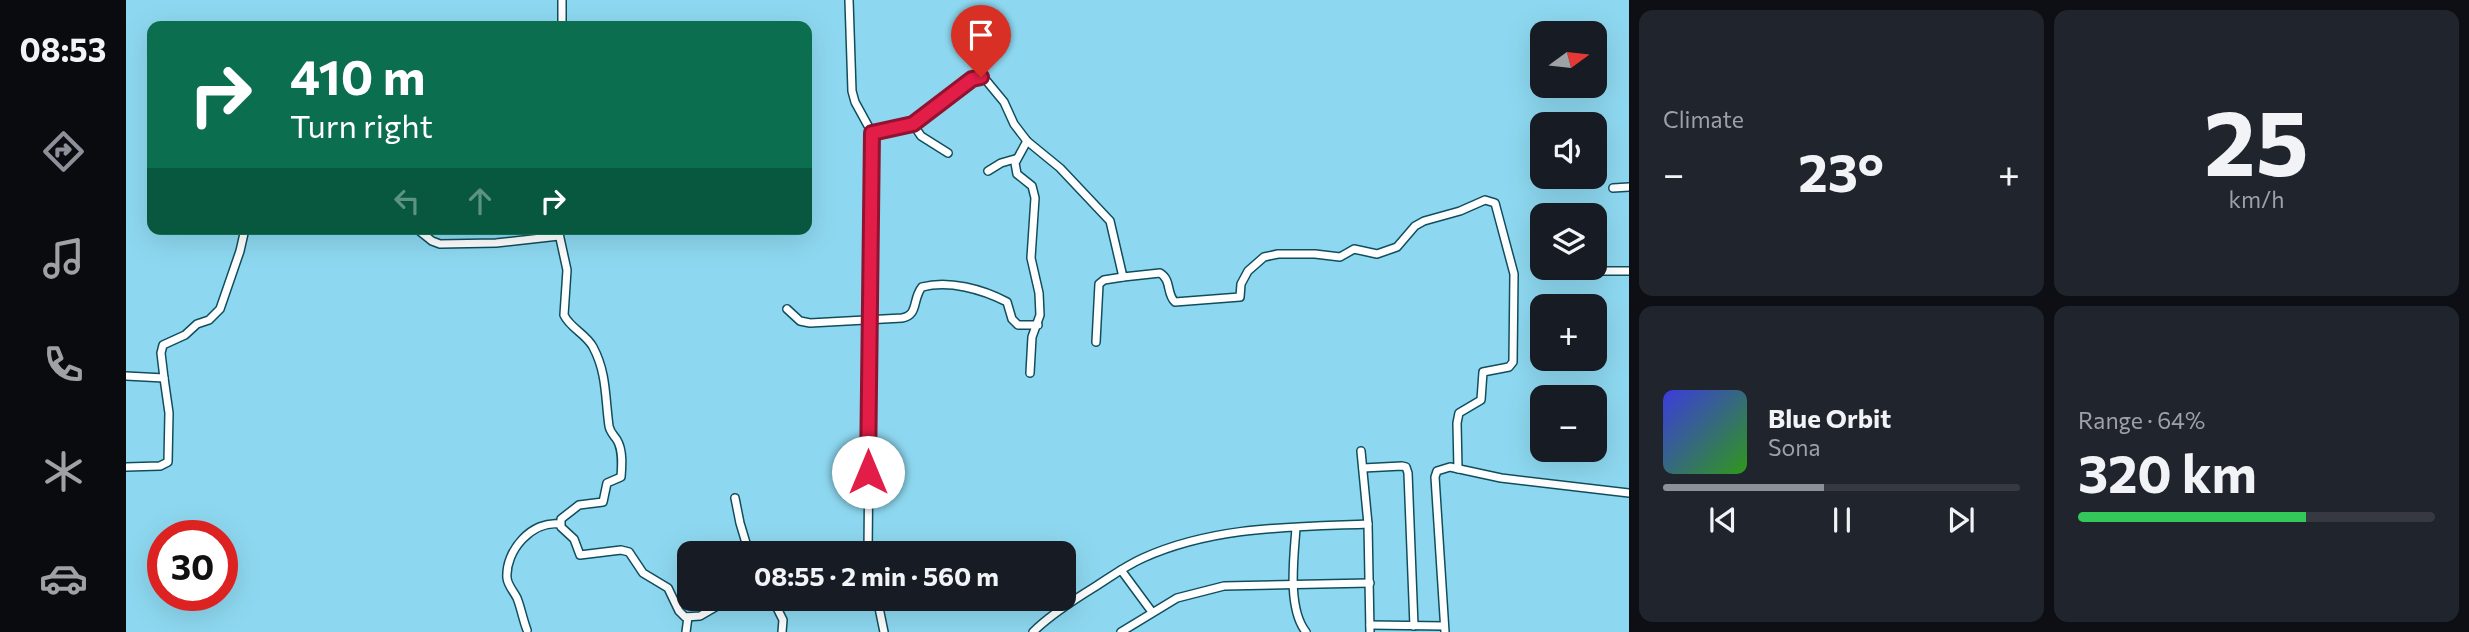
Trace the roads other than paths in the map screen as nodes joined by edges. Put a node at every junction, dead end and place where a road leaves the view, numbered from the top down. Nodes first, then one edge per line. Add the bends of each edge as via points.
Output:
1 (562, 0) edge
2 (849, 0) edge
3 (562, 21) edge
4 (913, 124) junction
5 (872, 133) junction
6 (1027, 141) junction
7 (948, 153) dead end
8 (1015, 159) junction
9 (988, 171) dead end
10 (1629, 187) edge
11 (1613, 188) dead end
12 (243, 235) edge
13 (424, 235) edge
14 (546, 235) edge
15 (558, 235) edge
16 (1607, 271) edge
17 (1629, 271) edge
18 (1123, 277) junction
19 (787, 309) dead end
20 (869, 321) junction
21 (1038, 325) junction
22 (1096, 342) dead end
23 (1030, 373) dead end
24 (126, 376) edge
25 (164, 378) junction
26 (1361, 451) dead end
27 (126, 467) edge
28 (1363, 468) junction
29 (1458, 469) junction
30 (1629, 493) edge
31 (735, 498) dead end
32 (560, 524) junction
33 (1368, 524) junction
34 (1296, 528) junction
35 (745, 541) edge
36 (868, 541) edge
37 (1121, 570) junction
38 (1370, 583) junction
39 (1293, 584) junction
40 (709, 611) edge
41 (778, 611) edge
42 (880, 611) edge
43 (1152, 612) junction
44 (688, 617) junction
45 (1414, 626) junction
46 (1370, 629) edge
47 (1445, 629) edge
48 (527, 630) dead end
49 (686, 632) edge
50 (782, 632) edge
51 (884, 632) edge
52 (1032, 632) edge
53 (1121, 632) edge
54 (1306, 632) edge

1 - 3 street
2 - 5 street via 852,91
4 - 5 street
4 - 6 street via 981,77
4 - 7 street via 921,136
5 - 20 street
6 - 8 street
6 - 18 street via 1060,168 1110,222
8 - 9 street
8 - 21 street via 1016,171 1030,184 1035,198 1031,258 1039,293
10 - 11 street
12 - 25 street via 220,309 163,345
13 - 14 street via 440,244 496,243
15 - 32 street via 567,270 564,316 589,339 601,364 610,429 620,446 622,465 621,477 607,483 603,502 579,505
16 - 17 street
18 - 22 street via 1099,284
18 - 29 street via 1160,273 1167,278 1175,302 1238,298 1248,271 1264,257 1340,257 1354,249 1377,254 1400,245 1424,220 1485,200 1495,203 1514,274 1513,362 1483,372 1481,400 1460,413
19 - 20 street via 810,323
20 - 21 street via 909,317 919,289 928,286 986,292 1008,303 1015,323
20 - 36 street
21 - 23 street via 1032,337
24 - 25 street
25 - 27 street via 168,462
26 - 28 street
28 - 33 street
28 - 45 street via 1402,466 1408,473
29 - 30 street
29 - 47 street via 1440,469 1435,477
31 - 35 street
32 - 44 street via 574,539 580,555 629,552 643,573 668,588 679,611
32 - 48 street via 543,526 521,540 508,568 508,582
33 - 34 street
33 - 38 street
34 - 37 street via 1208,536 1142,558
34 - 39 street
37 - 43 street
37 - 52 street
38 - 39 street
38 - 46 street
39 - 43 street via 1224,586 1177,598
39 - 54 street via 1297,613
40 - 44 street
41 - 50 street
42 - 51 street
43 - 53 street
44 - 49 street
45 - 46 street
45 - 47 street

